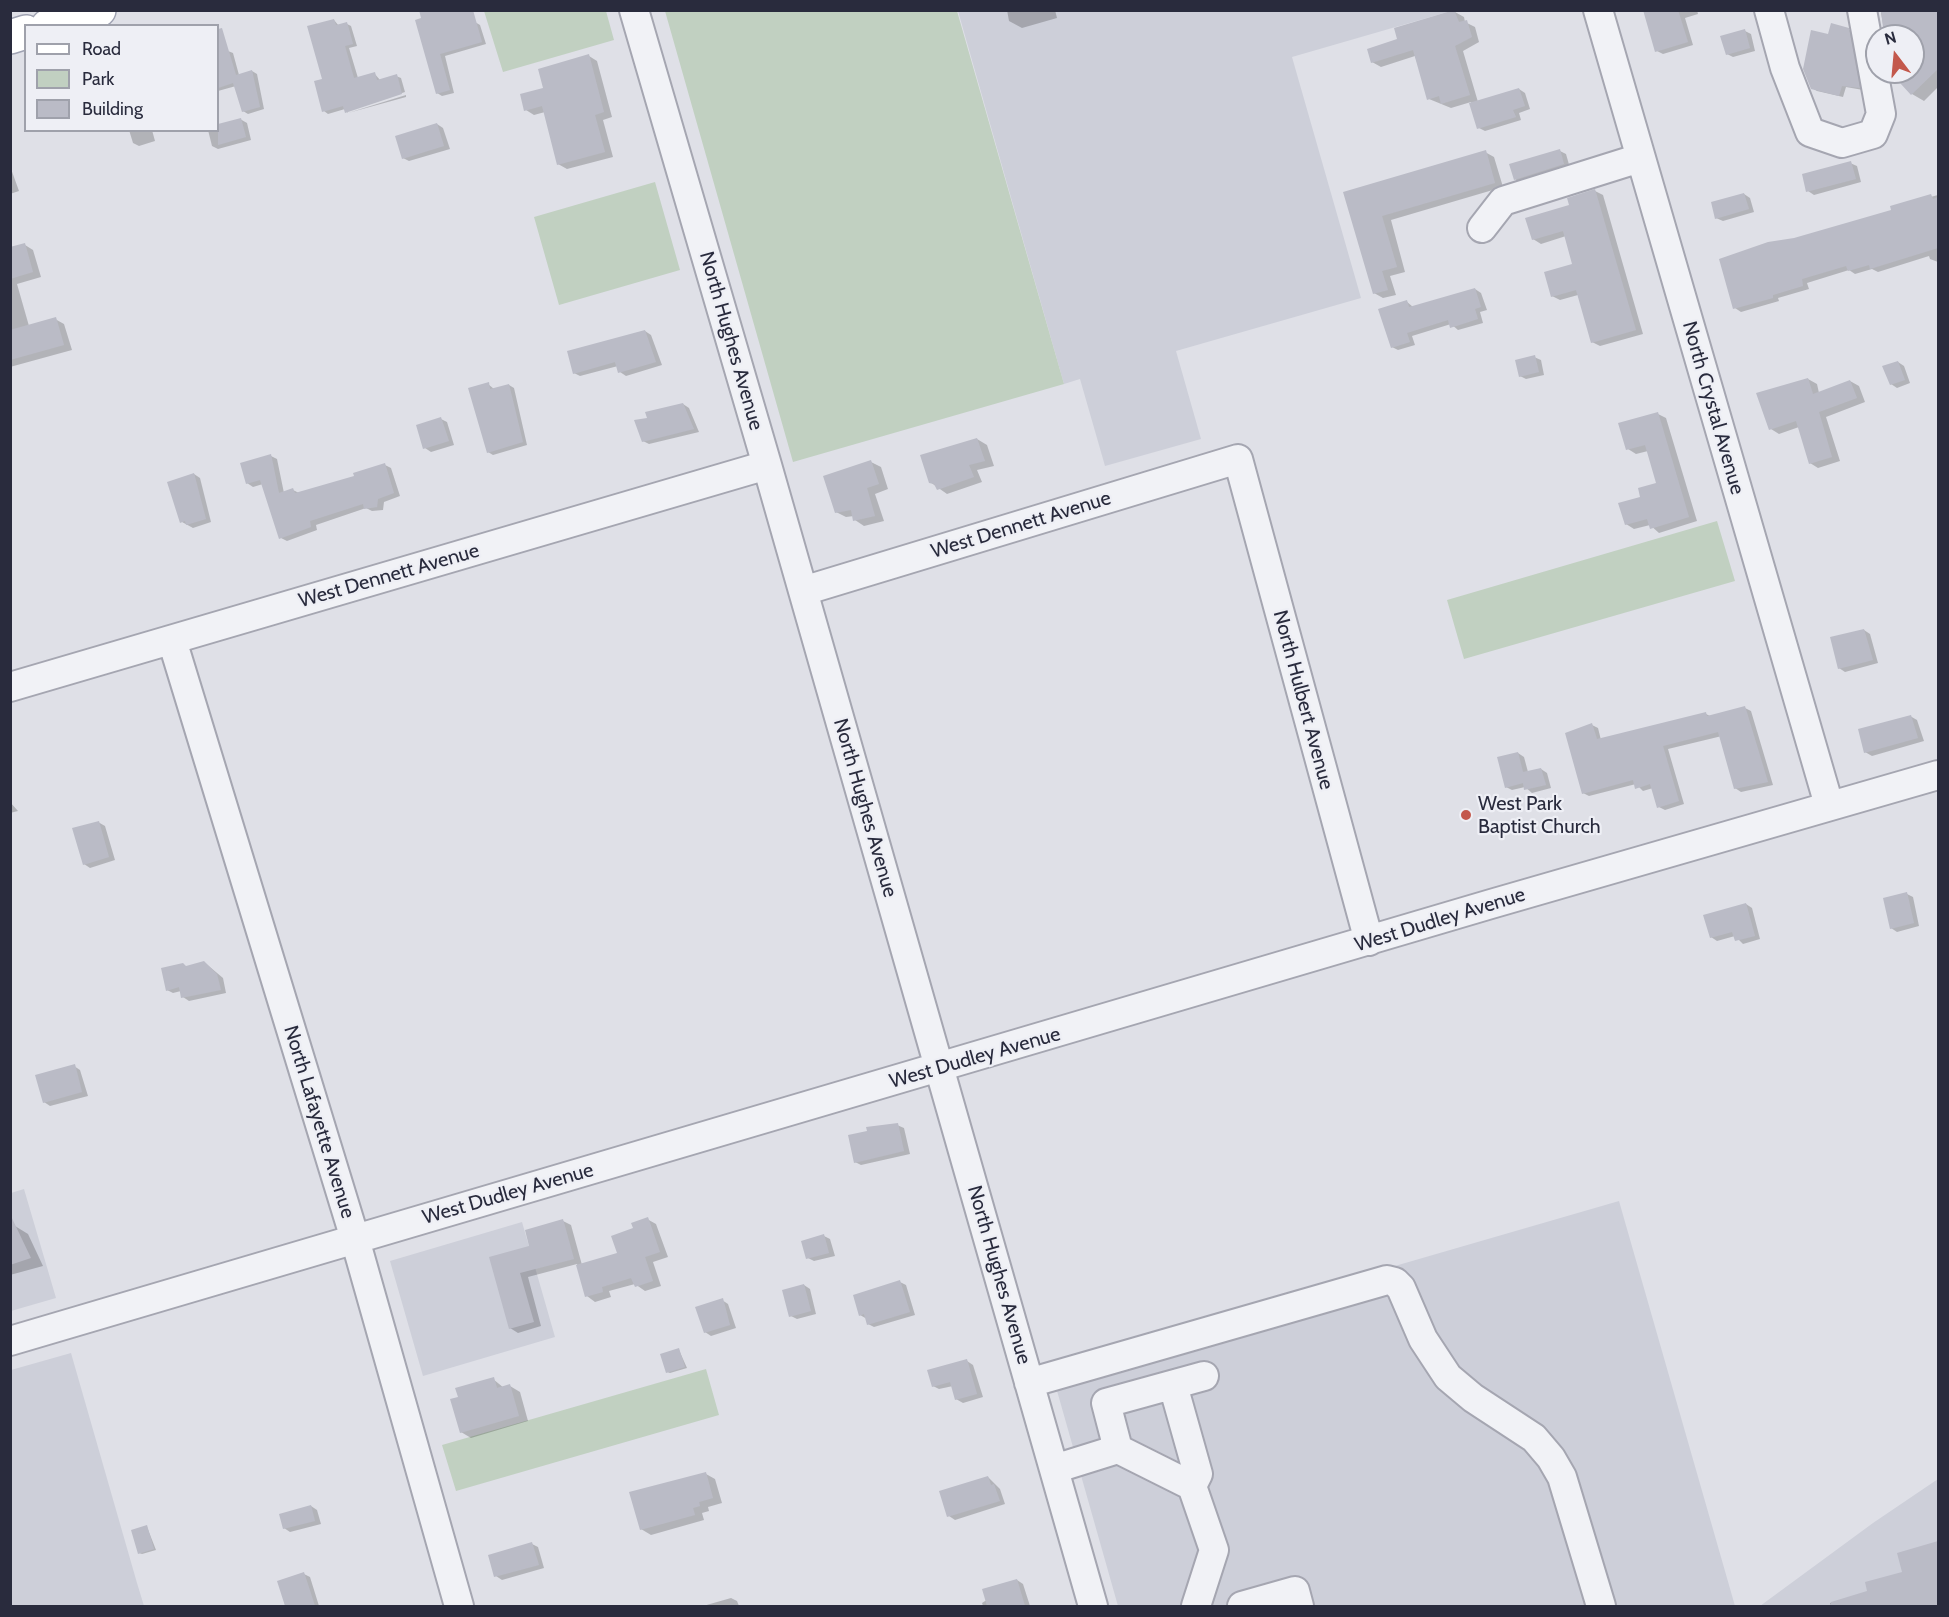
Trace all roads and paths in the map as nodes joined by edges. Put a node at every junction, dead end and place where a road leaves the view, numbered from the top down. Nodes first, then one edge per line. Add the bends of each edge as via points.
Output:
1 (99, 10) edge
2 (634, 10) edge
3 (1598, 10) edge
4 (1769, 10) edge
5 (1863, 10) edge
6 (54, 24) edge
7 (1640, 158) junction
8 (1482, 228) dead end
9 (1238, 459) joint
10 (767, 465) junction
11 (803, 591) junction
12 (172, 640) junction
13 (10, 687) edge
14 (1938, 776) edge
15 (1829, 805) junction
16 (1369, 941) junction
17 (940, 1068) junction
18 (355, 1239) junction
19 (10, 1341) edge
20 (1204, 1376) dead end
21 (1029, 1383) junction
22 (1173, 1385) junction
23 (1118, 1449) junction
24 (1054, 1469) junction
25 (1192, 1486) junction
26 (459, 1606) edge
27 (1093, 1606) edge
28 (1196, 1606) edge
29 (1242, 1606) edge
30 (1299, 1606) edge
31 (1601, 1606) edge

1 - 6 main road
2 - 10 street, North Hughes Avenue
3 - 7 street, North Crystal Avenue
4 - 5 street via 1785,68 1810,132 1842,143 1873,134 1881,114
7 - 8 street via 1503,201
7 - 15 street, North Crystal Avenue
9 - 11 street, West Dennett Avenue
9 - 16 street, North Hulbert Avenue
10 - 11 street, North Hughes Avenue
10 - 12 street, West Dennett Avenue
11 - 17 street, North Hughes Avenue
12 - 13 street, West Dennett Avenue
12 - 18 street, North Lafayette Avenue
14 - 15 street, West Dudley Avenue
15 - 16 street, West Dudley Avenue
16 - 17 street, West Dudley Avenue
17 - 18 street, West Dudley Avenue
17 - 21 street, North Hughes Avenue
18 - 19 street, West Dudley Avenue
18 - 26 street, North Lafayette Avenue
20 - 22 street
21 - 24 street, North Hughes Avenue
21 - 31 street via 1386,1280 1395,1282 1423,1339 1448,1377 1534,1438 1551,1458 1562,1477
22 - 23 street via 1106,1403
22 - 25 street via 1198,1474
23 - 24 street
23 - 25 street
24 - 27 street, North Hughes Avenue
25 - 28 street via 1214,1550
29 - 30 street via 1295,1591

